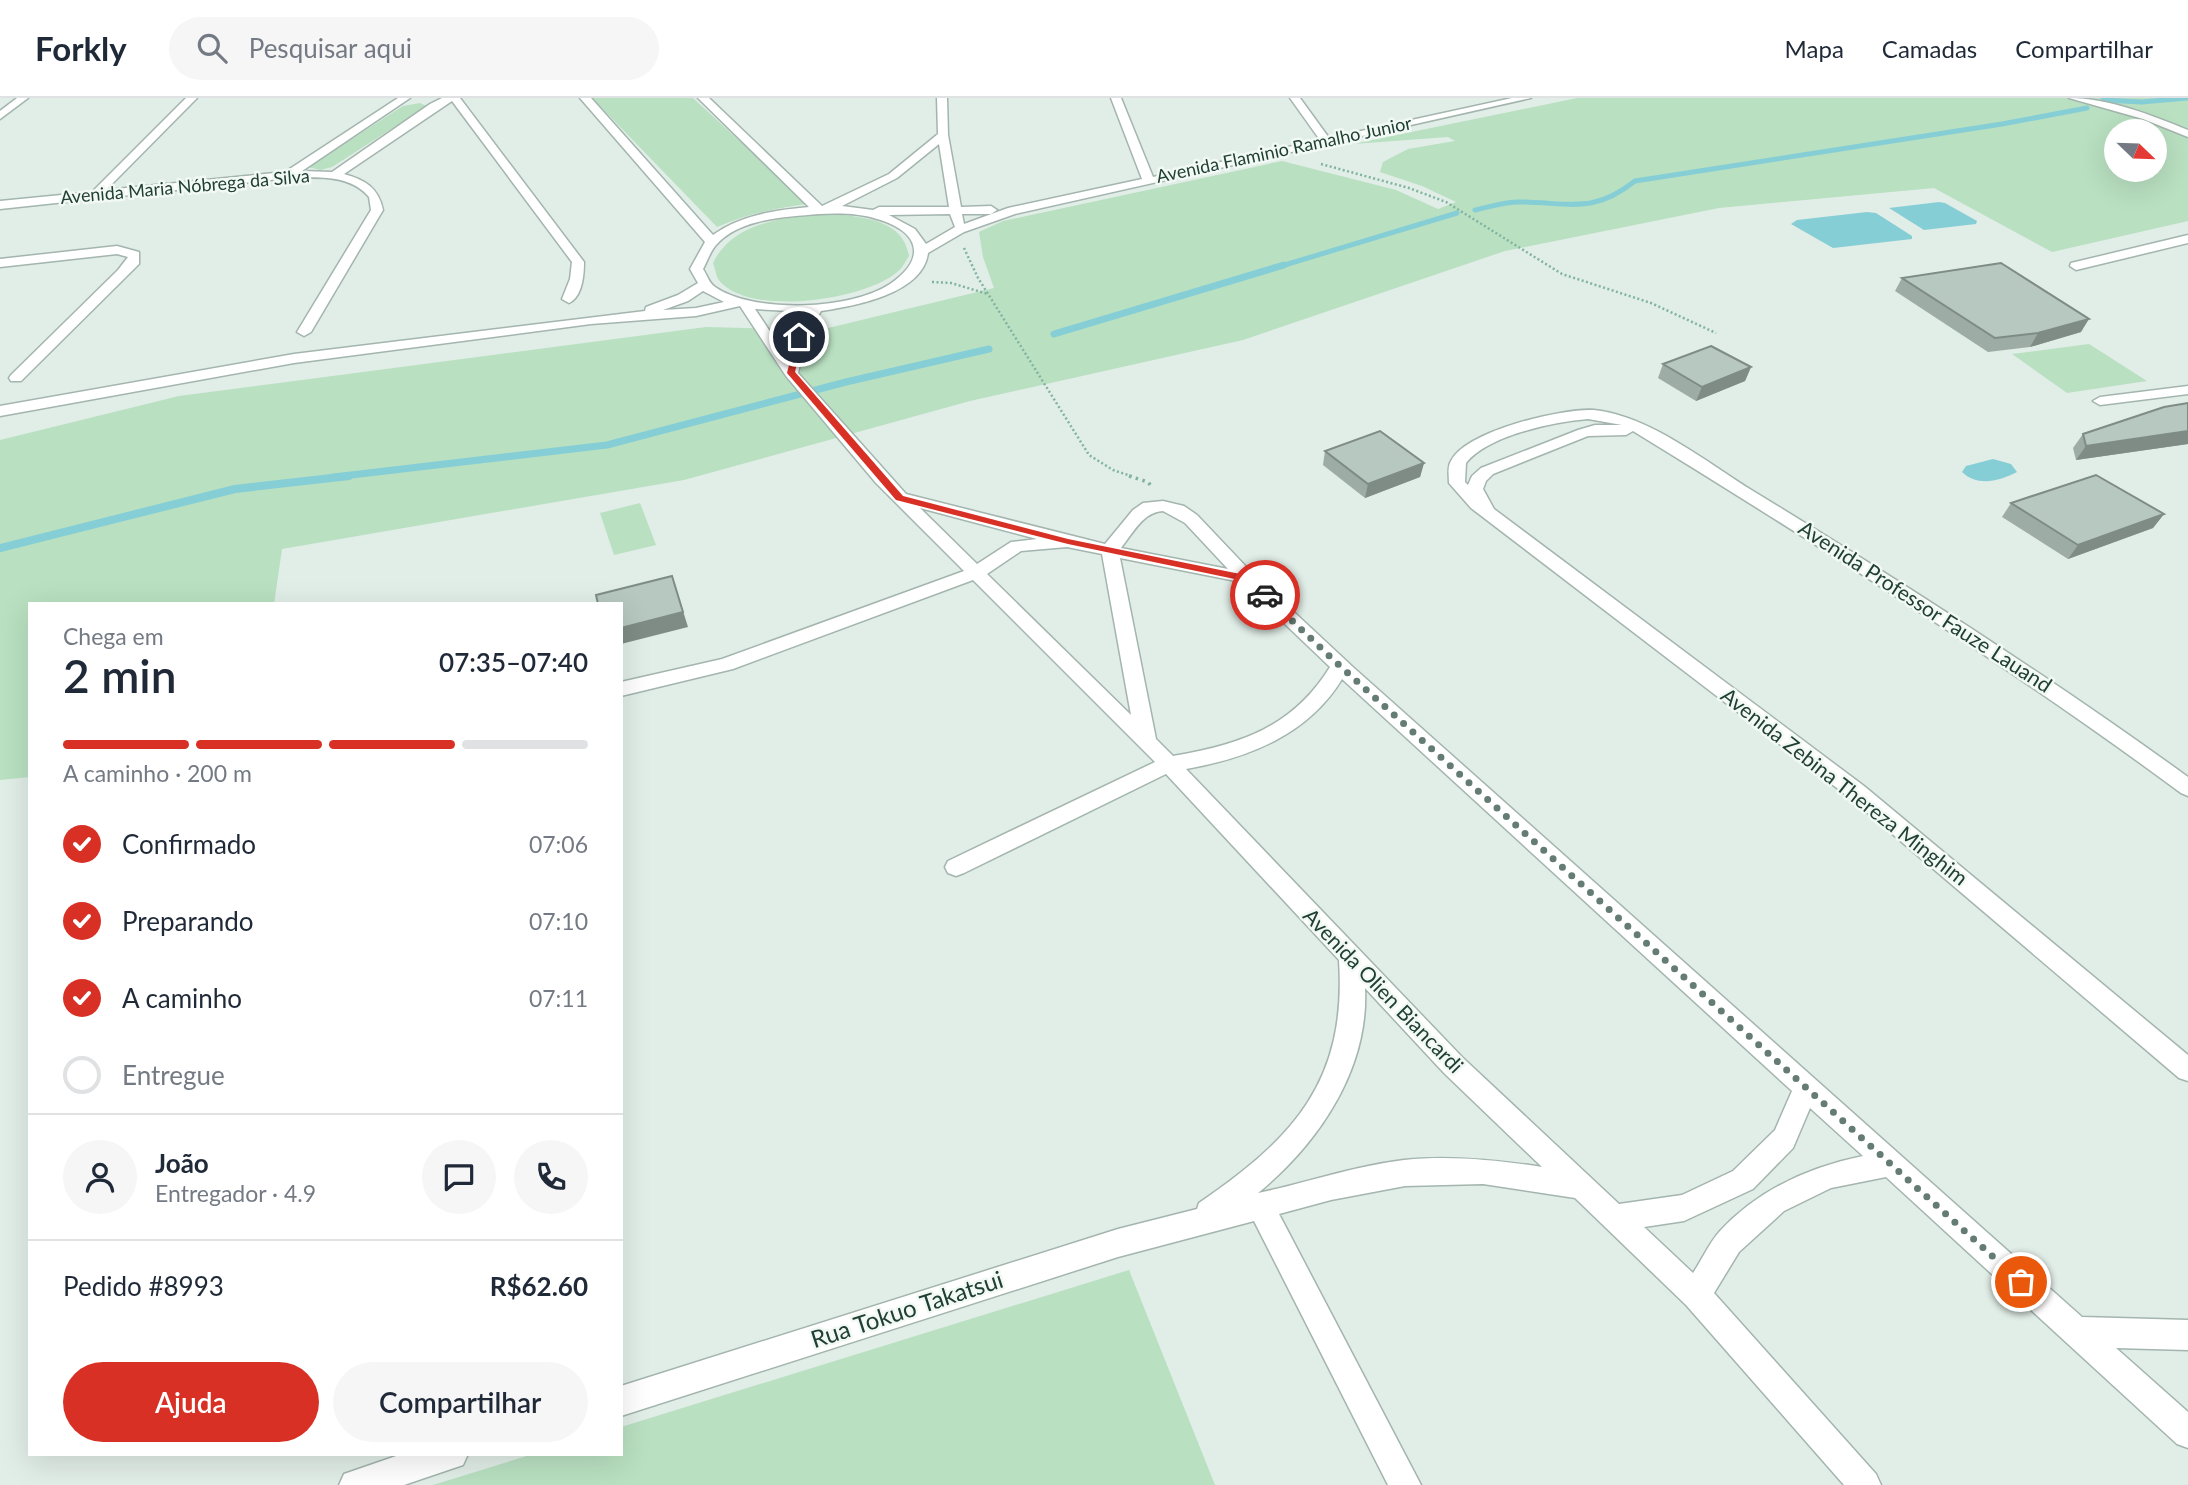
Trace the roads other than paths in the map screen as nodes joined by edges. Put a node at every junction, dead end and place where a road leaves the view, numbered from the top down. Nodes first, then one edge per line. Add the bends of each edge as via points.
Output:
1 (23, 98) edge
2 (192, 98) edge
3 (405, 98) edge
4 (452, 98) edge
5 (585, 98) edge
6 (703, 98) edge
7 (942, 98) edge
8 (1116, 98) edge
9 (1295, 98) edge
10 (1526, 98) edge
11 (2076, 98) edge
12 (437, 102) edge
13 (0, 116) edge
14 (2188, 134) edge
15 (943, 135) junction
16 (1326, 141) junction
17 (336, 174) junction
18 (288, 175) junction
19 (1148, 179) junction
20 (96, 194) junction
21 (0, 205) edge
22 (1041, 205) junction
23 (823, 210) junction
24 (846, 210) junction
25 (954, 211) junction
26 (960, 229) junction
27 (2188, 239) edge
28 (712, 242) junction
29 (922, 251) junction
30 (0, 263) edge
31 (2076, 266) dead end
32 (704, 285) junction
33 (569, 299) dead end
34 (741, 304) junction
35 (816, 309) junction
36 (633, 316) junction
37 (304, 332) dead end
38 (793, 375) junction
39 (16, 378) dead end
40 (2188, 390) edge
41 (2100, 401) dead end
42 (0, 411) edge
43 (1655, 435) junction
44 (900, 498) junction
45 (1492, 516) junction
46 (1068, 541) junction
47 (1110, 550) junction
48 (976, 573) junction
49 (1247, 578) junction
50 (1340, 666) junction
51 (623, 689) edge
52 (1146, 741) junction
53 (1169, 764) junction
54 (2188, 788) edge
55 (956, 867) dead end
56 (1352, 959) junction
57 (2188, 1070) edge
58 (1806, 1088) junction
59 (1890, 1164) junction
60 (1579, 1186) junction
61 (1261, 1205) junction
62 (1614, 1218) junction
63 (1193, 1223) junction
64 (1696, 1295) junction
65 (2078, 1332) junction
66 (2188, 1335) edge
67 (623, 1400) edge
68 (2188, 1433) edge
69 (446, 1456) edge
70 (355, 1485) edge
71 (1405, 1485) edge
72 (1866, 1485) edge

1 - 13 street
2 - 20 street
3 - 18 street
4 - 12 street
4 - 33 street via 578,262
5 - 28 street
6 - 23 street
7 - 15 street
8 - 19 street
9 - 16 street
10 - 16 street, Avenida Flaminio Ramalho Junior via 1458,108
11 - 14 street via 2147,117
12 - 17 street
15 - 23 street via 893,176
15 - 25 street
16 - 19 street, Avenida Flaminio Ramalho Junior
17 - 18 street, Avenida Maria Nóbrega da Silva
17 - 37 street, Avenida Maria Nóbrega da Silva via 372,192 377,210
18 - 20 street, Avenida Maria Nóbrega da Silva
19 - 22 street, Avenida Flaminio Ramalho Junior
20 - 21 street, Avenida Maria Nóbrega da Silva
22 - 25 street, Avenida Flaminio Ramalho Junior
22 - 26 street, Avenida Flaminio Ramalho Junior
23 - 24 street
23 - 28 street via 759,219
24 - 25 street, Avenida Flaminio Ramalho Junior
24 - 29 street via 900,224 919,241
25 - 26 street
26 - 29 street, Avenida Flaminio Ramalho Junior
27 - 31 street
28 - 32 street via 700,256 696,271
29 - 35 street via 920,262 899,283 872,297
30 - 39 street via 91,252 135,255
32 - 34 street
32 - 36 street via 668,305
34 - 35 street
34 - 36 street via 685,315
34 - 38 street, Avenida Olien Biancardi
35 - 38 street via 799,337
36 - 42 street via 396,344 118,386
38 - 44 street, Avenida Olien Biancardi
40 - 41 street
43 - 45 street via 1595,430 1487,471 1475,489
43 - 45 street, Avenida Zebina Thereza Minghim via 1609,416 1566,415 1469,450 1458,462 1457,483
43 - 54 street, Avenida Professor Fauze Lauand via 2076,706
44 - 46 street
44 - 48 street, Avenida Olien Biancardi
45 - 57 street, Avenida Zebina Thereza Minghim via 1857,792
46 - 47 street
46 - 48 street via 1017,546
47 - 49 street
47 - 49 street via 1139,514 1163,506 1191,520
47 - 52 street
48 - 51 street via 726,664
48 - 52 street, Avenida Olien Biancardi
49 - 50 street
50 - 53 street via 1323,695 1296,720 1260,741 1217,756
50 - 58 street
52 - 53 street, Avenida Olien Biancardi
53 - 55 street
53 - 56 street, Avenida Olien Biancardi
56 - 60 street, Avenida Olien Biancardi via 1453,1065
56 - 63 street, Rua Tokuo Takatsui via 1353,1007 1344,1055 1323,1103 1290,1148 1247,1187
58 - 59 street
58 - 62 street via 1784,1139 1743,1180 1684,1208
59 - 64 street via 1828,1176 1774,1202 1729,1242
59 - 65 street
60 - 61 street, Rua Tokuo Takatsui via 1483,1171 1405,1173
60 - 62 street, Avenida Olien Biancardi
61 - 63 street, Rua Tokuo Takatsui
61 - 71 street
62 - 64 street, Avenida Olien Biancardi
63 - 67 street, Rua Tokuo Takatsui
64 - 72 street, Avenida Olien Biancardi
65 - 66 street
65 - 68 street
69 - 70 street

